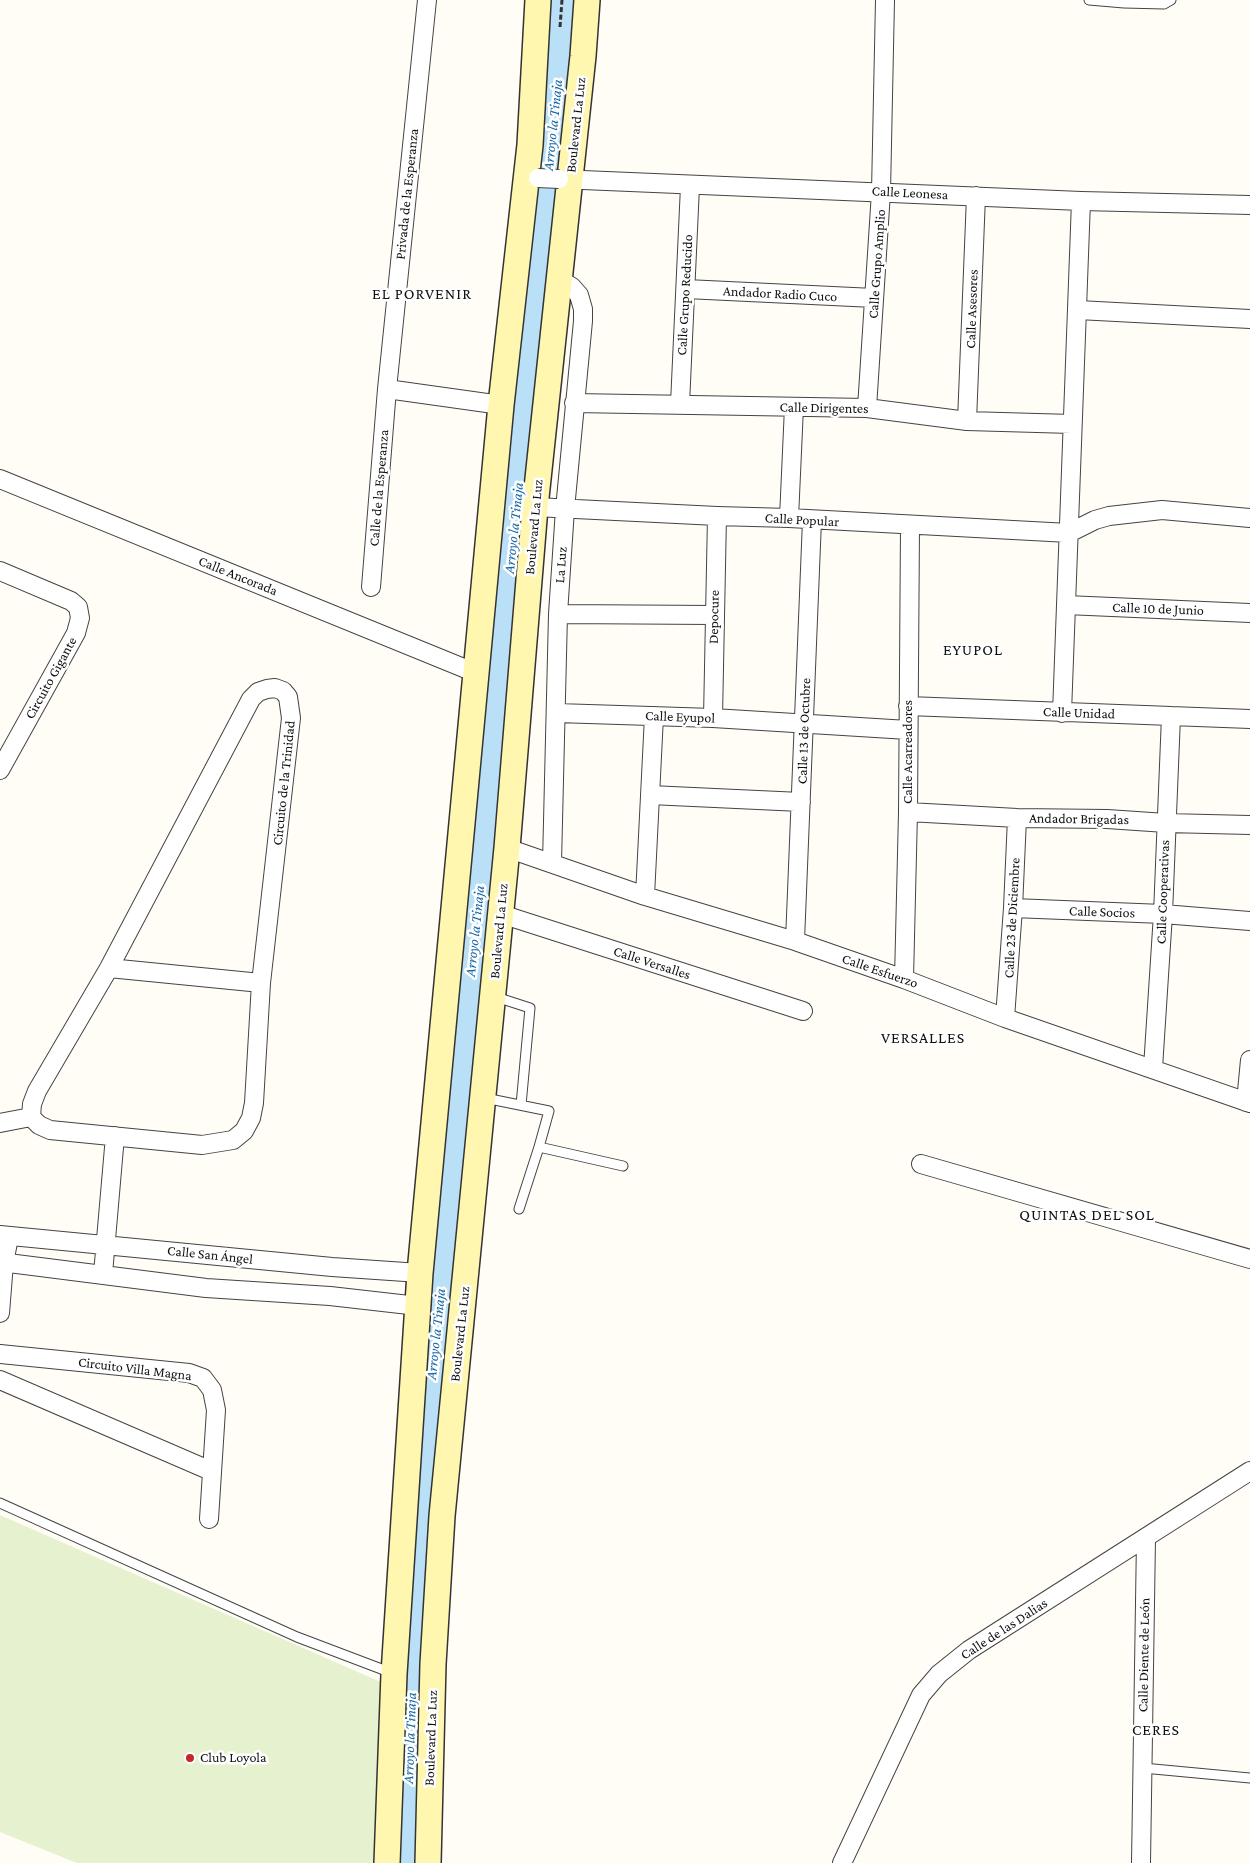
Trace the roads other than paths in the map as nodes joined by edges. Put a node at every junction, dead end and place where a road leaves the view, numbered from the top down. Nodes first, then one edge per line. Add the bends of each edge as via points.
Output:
1 (426, 0) edge
2 (528, 0) edge
3 (538, 0) edge
4 (587, 0) edge
5 (885, 0) edge
6 (1089, 0) edge
7 (1171, 0) edge
8 (1124, 2) edge
9 (536, 30) junction
10 (532, 177) junction
11 (565, 180) junction
12 (690, 186) junction
13 (881, 192) junction
14 (976, 196) junction
15 (1081, 202) junction
16 (1250, 205) edge
17 (559, 279) junction
18 (686, 289) junction
19 (874, 298) junction
20 (1078, 310) junction
21 (1250, 319) edge
22 (387, 389) junction
23 (574, 403) junction
24 (680, 404) junction
25 (501, 405) junction
26 (794, 407) junction
27 (867, 408) junction
28 (967, 421) junction
29 (1072, 424) junction
30 (0, 479) edge
31 (535, 507) junction
32 (565, 509) junction
33 (717, 516) junction
34 (789, 518) junction
35 (1250, 518) edge
36 (812, 520) junction
37 (910, 526) junction
38 (1069, 533) junction
39 (0, 572) edge
40 (371, 587) dead end
41 (1066, 605) junction
42 (1250, 613) edge
43 (558, 614) junction
44 (714, 616) junction
45 (476, 673) junction
46 (908, 706) junction
47 (1062, 712) junction
48 (556, 714) junction
49 (654, 716) junction
50 (1171, 716) junction
51 (713, 718) junction
52 (1250, 719) edge
53 (804, 724) junction
54 (908, 730) junction
55 (0, 770) edge
56 (650, 795) junction
57 (801, 802) junction
58 (908, 812) junction
59 (1017, 818) junction
60 (1166, 823) junction
61 (1250, 825) edge
62 (507, 848) junction
63 (552, 863) junction
64 (645, 896) junction
65 (1013, 908) junction
66 (501, 914) junction
67 (1163, 914) junction
68 (1250, 921) edge
69 (795, 942) junction
70 (109, 968) junction
71 (904, 979) junction
72 (261, 983) junction
73 (493, 996) junction
74 (803, 1011) dead end
75 (1005, 1018) junction
76 (1250, 1060) edge
77 (1153, 1068) junction
78 (483, 1097) junction
79 (1248, 1102) edge
80 (521, 1105) junction
81 (31, 1117) junction
82 (0, 1123) edge
83 (115, 1136) junction
84 (539, 1147) junction
85 (921, 1164) dead end
86 (623, 1166) dead end
87 (519, 1209) dead end
88 (4, 1236) edge
89 (106, 1244) junction
90 (1250, 1259) edge
91 (2, 1262) edge
92 (420, 1273) junction
93 (103, 1274) junction
94 (418, 1306) junction
95 (0, 1313) edge
96 (0, 1354) edge
97 (0, 1380) edge
98 (211, 1471) junction
99 (1250, 1471) edge
100 (0, 1503) edge
101 (209, 1518) dead end
102 (1146, 1538) junction
103 (394, 1674) junction
104 (1143, 1768) junction
105 (1250, 1778) edge
106 (387, 1863) edge
107 (428, 1863) edge
108 (842, 1863) edge
109 (1142, 1863) edge

1 - 22 street, Privada de la Esperanza
2 - 9 main road
3 - 9 main road
4 - 11 main road, Boulevard La Luz via 583,56
5 - 13 street, Calle Grupo Amplio
6 - 8 lane
7 - 8 lane via 1164,4
9 - 10 main road
10 - 11 street, Calle Leonesa, bridge
10 - 25 main road
11 - 12 street, Calle Leonesa
11 - 17 main road, Boulevard La Luz
12 - 13 street, Calle Leonesa
12 - 18 street, Calle Grupo Reducido
13 - 14 street, Calle Leonesa
13 - 19 street, Calle Grupo Amplio
14 - 15 street, Calle Leonesa
14 - 28 street, Calle Asesores
15 - 16 street, Calle Leonesa
15 - 20 street
17 - 23 street, La Luz via 579,295 584,309
17 - 31 main road, Boulevard La Luz
18 - 19 street, Andador Radio Cuco
18 - 24 street, Calle Grupo Reducido
19 - 27 street, Calle Grupo Amplio
20 - 21 street
20 - 29 street
22 - 25 street
22 - 40 street, Calle de la Esperanza
23 - 24 street, Calle Dirigentes
23 - 32 street, La Luz
24 - 26 street, Calle Dirigentes
25 - 45 main road
26 - 27 street, Calle Dirigentes
26 - 34 street
27 - 28 street, Calle Dirigentes
28 - 29 street, Calle Dirigentes
29 - 38 street
30 - 45 street, Calle Ancorada
31 - 32 street, Calle Popular
31 - 62 main road, Boulevard La Luz
32 - 33 street, Calle Popular
32 - 43 street, La Luz
33 - 34 street, Calle Popular
33 - 44 street, Depocure
34 - 36 street, Calle Popular
35 - 38 street via 1162,510 1109,516
36 - 37 street, Calle Popular
36 - 53 street, Calle 13 de Octubre
37 - 38 street, Calle Popular
37 - 46 street, Calle Acarreadores
38 - 41 street
39 - 55 street, Circuito Gigante via 71,601 78,607 80,618 76,633
41 - 42 street, Calle 10 de Junio
41 - 47 street
43 - 44 street
43 - 48 street, La Luz
44 - 51 street, Depocure
45 - 92 main road
46 - 47 street, Calle Unidad
46 - 54 street, Calle Acarreadores
47 - 50 street, Calle Unidad
48 - 49 street, Calle Eyupol
48 - 63 street, La Luz
49 - 51 street, Calle Eyupol
49 - 56 street
50 - 52 street, Calle Unidad
50 - 60 street, Calle Cooperativas
51 - 53 street, Calle Eyupol
53 - 54 street, Calle Eyupol
53 - 57 street, Calle 13 de Octubre
54 - 58 street, Calle Acarreadores
56 - 57 street
56 - 64 street
57 - 69 street, Calle 13 de Octubre
58 - 59 street, Andador Brigadas
58 - 71 street, Calle Acarreadores
59 - 60 street, Andador Brigadas
59 - 65 street, Calle 23 de Diciembre
60 - 61 street, Andador Brigadas
60 - 67 street, Calle Cooperativas
62 - 63 street, Calle Esfuerzo
62 - 66 main road, Boulevard La Luz
63 - 64 street, Calle Esfuerzo
64 - 69 street, Calle Esfuerzo
65 - 67 street, Calle Socios
65 - 75 street, Calle 23 de Diciembre
66 - 73 main road, Boulevard La Luz
66 - 74 street, Calle Versalles
67 - 68 street, Calle Socios
67 - 77 street, Calle Cooperativas
69 - 71 street, Calle Esfuerzo
70 - 72 street
70 - 72 street, Circuito de la Trinidad via 251,699 258,692 275,688 288,697 292,718
70 - 81 street, Circuito de la Trinidad via 37,1091
71 - 75 street, Calle Esfuerzo
72 - 83 street, Circuito de la Trinidad via 254,1103 244,1131 233,1140 202,1144
73 - 78 main road, Boulevard La Luz
73 - 80 lane via 530,1008
75 - 77 street, Calle Esfuerzo
76 - 79 street
77 - 79 street, Calle Esfuerzo
78 - 80 lane
78 - 107 main road, Boulevard La Luz via 442,1516 433,1664
80 - 84 lane via 549,1111
81 - 82 street
81 - 83 street, Circuito de la Trinidad via 50,1130
83 - 89 street
84 - 86 lane
84 - 87 lane
85 - 90 street
88 - 89 street, Calle San Ángel
88 - 91 street
89 - 92 street, Calle San Ángel
89 - 93 street
91 - 93 street
91 - 95 street
92 - 94 main road
93 - 94 street via 206,1288 330,1296
94 - 103 main road
96 - 98 street, Circuito Villa Magna via 189,1373 203,1378 212,1390 216,1410
97 - 98 street
98 - 101 street, Circuito Villa Magna
99 - 102 street, Calle de las Dalias
100 - 103 lane via 297,1637
102 - 104 street, Calle Diente de León
102 - 108 street, Calle de las Dalias via 969,1650 940,1674 921,1695
103 - 106 main road
104 - 105 lane
104 - 109 street, Calle Diente de León

